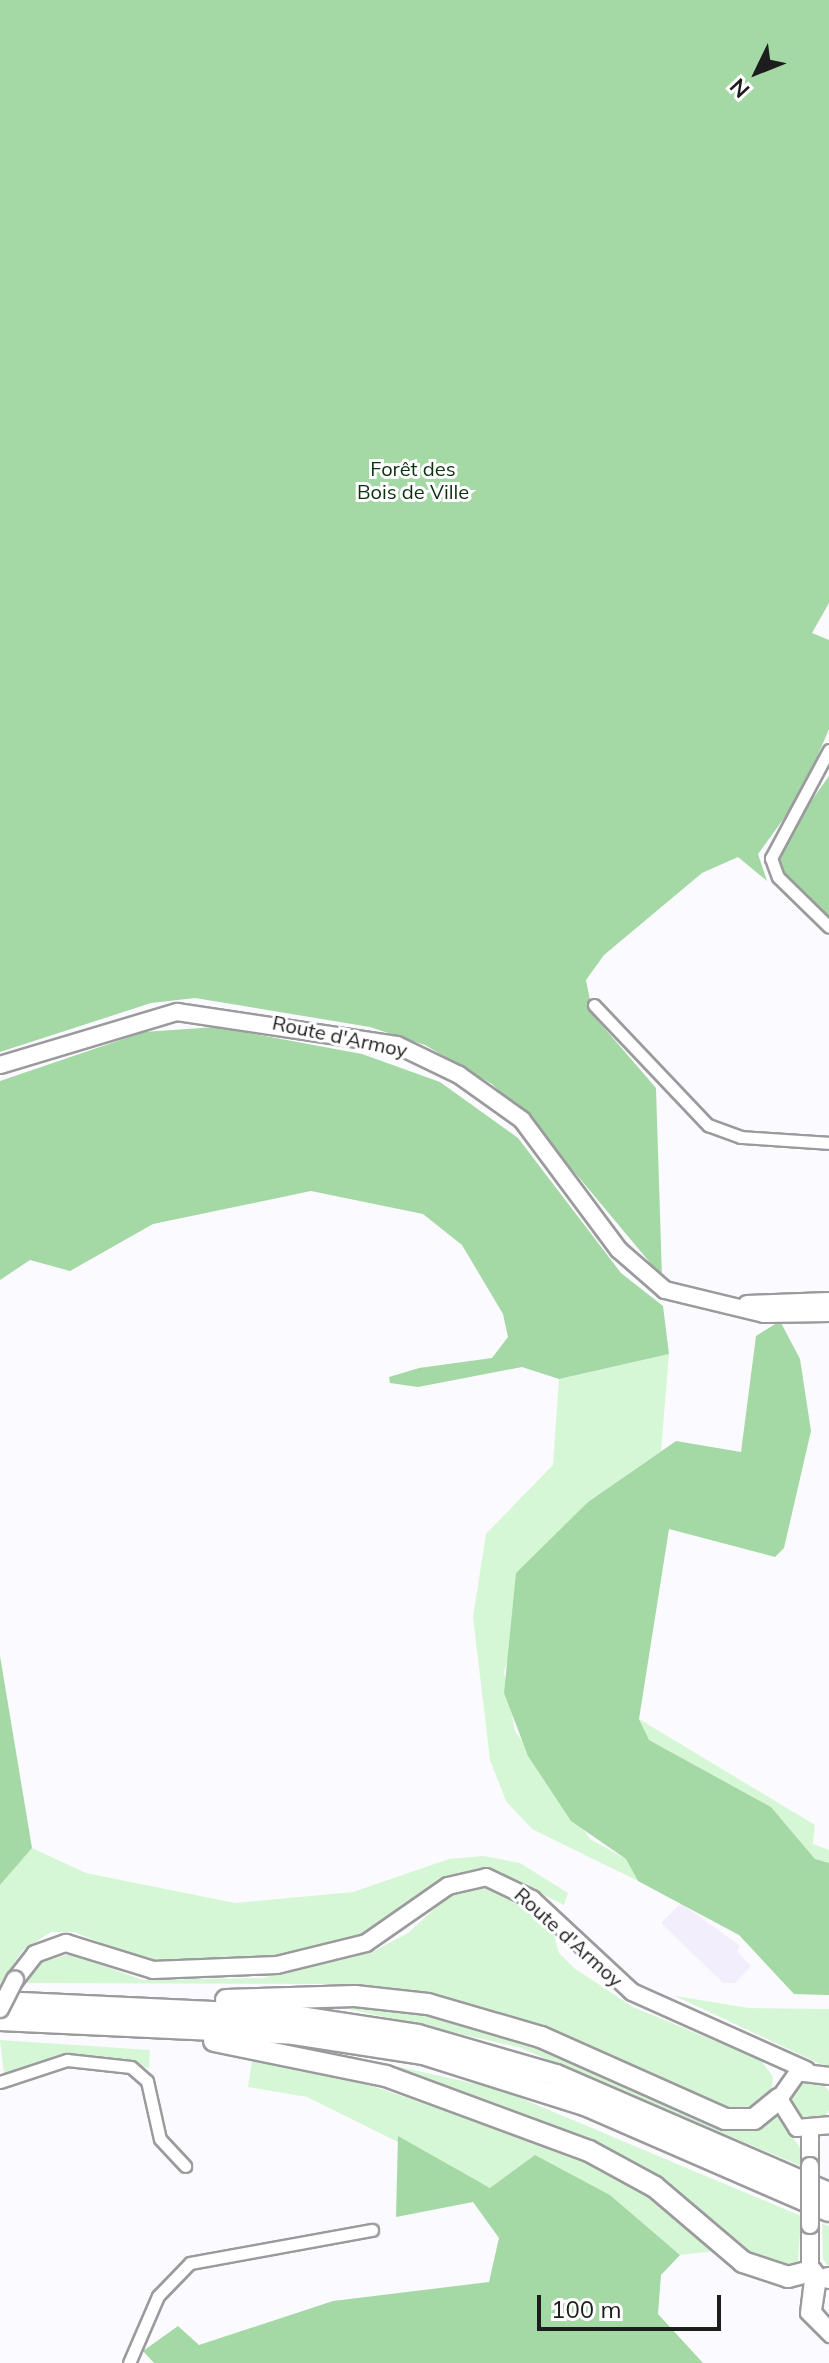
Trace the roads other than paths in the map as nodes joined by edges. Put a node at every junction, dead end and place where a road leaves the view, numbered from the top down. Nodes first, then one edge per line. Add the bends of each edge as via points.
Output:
1 (829, 750) edge
2 (829, 927) edge
3 (594, 1005) dead end
4 (0, 1065) edge
5 (829, 1143) edge
6 (829, 1301) edge
7 (730, 1307) junction
8 (829, 1313) edge
9 (0, 2002) edge
10 (98, 2006) junction
11 (0, 2009) edge
12 (0, 2020) edge
13 (117, 2025) junction
14 (755, 2047) junction
15 (806, 2070) junction
16 (829, 2076) edge
17 (0, 2082) edge
18 (780, 2093) junction
19 (829, 2125) edge
20 (810, 2131) junction
21 (185, 2166) dead end
22 (829, 2193) edge
23 (829, 2211) edge
24 (372, 2230) dead end
25 (822, 2276) edge
26 (829, 2327) edge
27 (829, 2336) edge
28 (129, 2363) edge

1 - 2 street via 771,858 778,877
3 - 5 street via 708,1125 741,1137
4 - 7 main road, Route d'Armoy via 177,1012 232,1014 397,1045 459,1075 522,1120 619,1250 652,1282 689,1301
6 - 7 main road, Route d'Armoy
7 - 8 main road, Route d'Armoy
9 - 10 highway
10 - 18 highway via 325,1996 401,2000 501,2022 733,2121 759,2116
10 - 22 highway via 306,2017 465,2046 585,2086
11 - 14 main road, Route d'Armoy, bridge via 35,1954 66,1943 153,1970 277,1965 366,1943 448,1886 486,1877 523,1891 624,1987
12 - 13 highway
13 - 23 highway via 332,2038 469,2066 585,2105
13 - 25 highway via 325,2060 405,2083 623,2167 752,2267 788,2277
14 - 15 main road, Route d'Armoy
14 - 18 main road
15 - 16 main road, Route d'Armoy
15 - 18 main road
17 - 21 street via 67,2060 131,2067 147,2081 160,2139
18 - 20 main road via 789,2123
19 - 20 main road
20 - 25 main road, bridge via 810,2225
24 - 28 street via 227,2251 190,2263 158,2296
25 - 26 street via 815,2311
25 - 27 street via 806,2313

